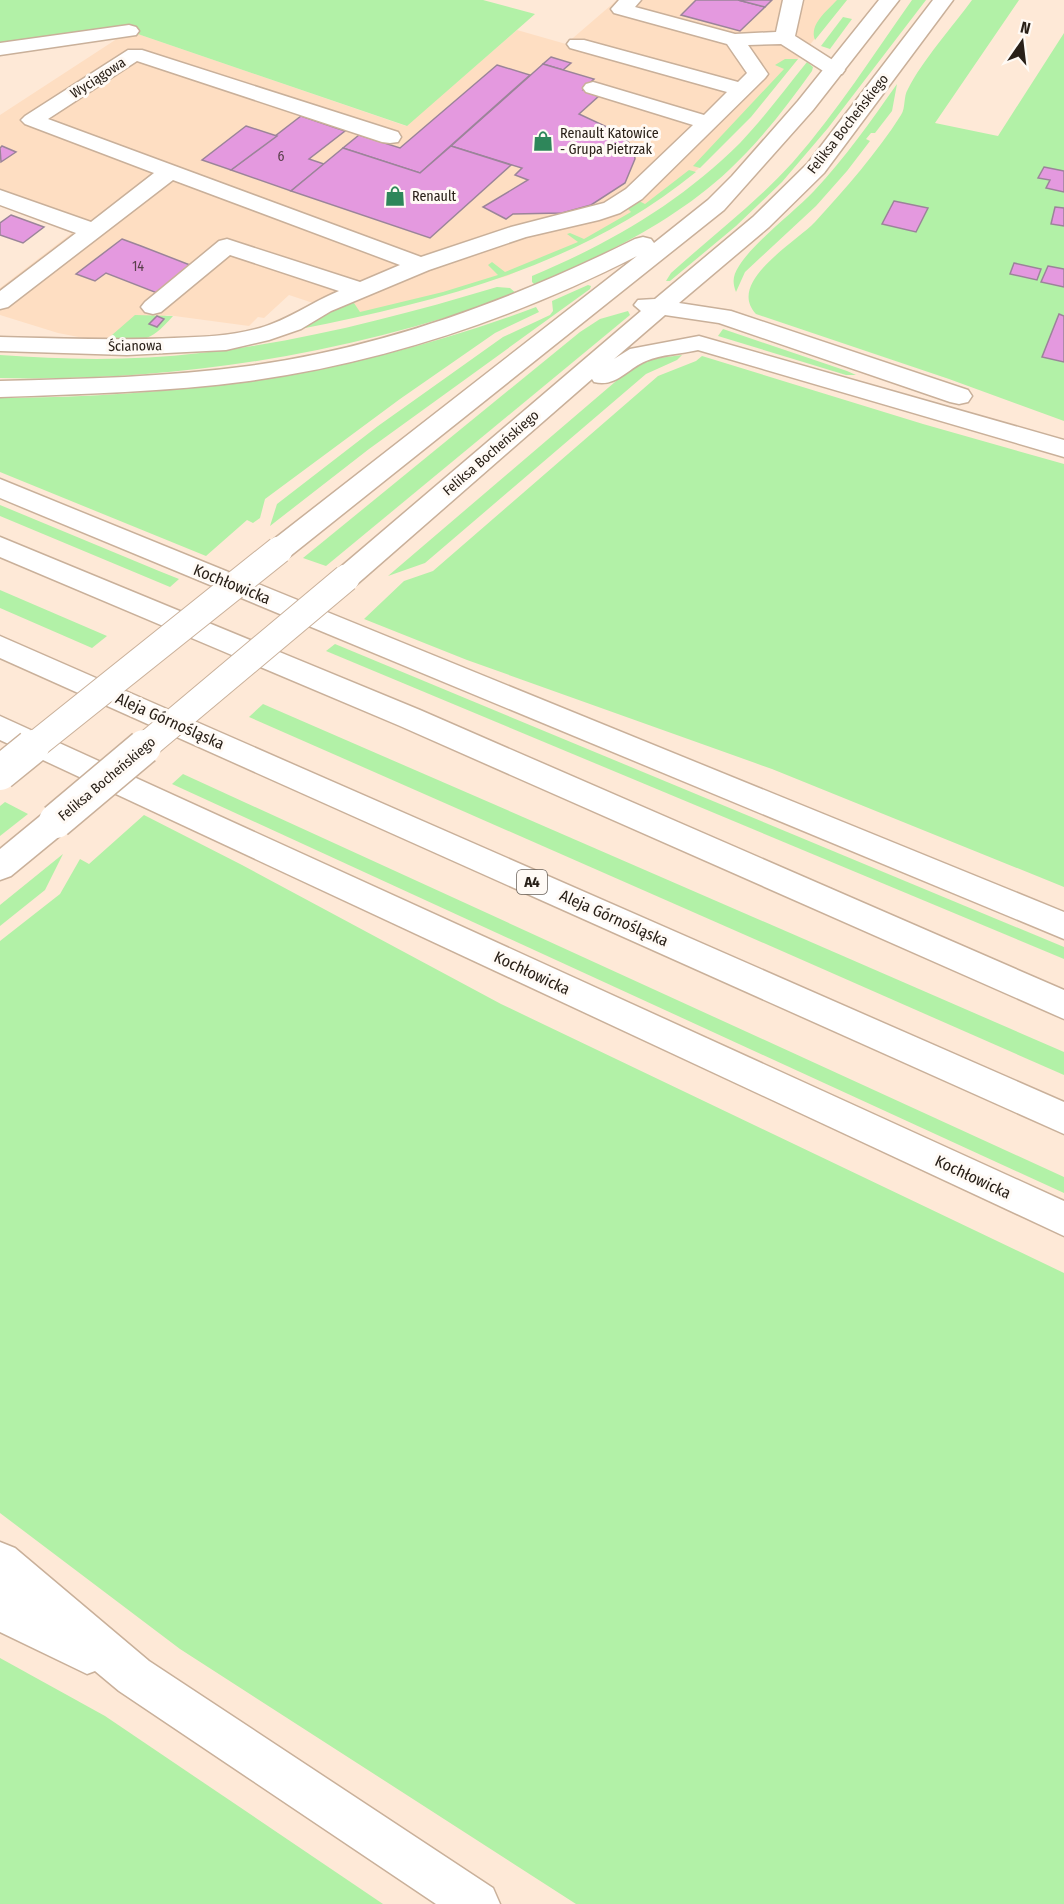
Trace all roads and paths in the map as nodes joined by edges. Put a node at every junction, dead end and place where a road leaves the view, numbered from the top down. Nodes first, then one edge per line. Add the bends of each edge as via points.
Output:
1 (631, 0) edge
2 (793, 0) edge
3 (889, 0) edge
4 (943, 0) edge
5 (129, 31) dead end
6 (785, 38) junction
7 (734, 40) junction
8 (577, 44) dead end
9 (0, 49) edge
10 (835, 70) junction
11 (593, 88) dead end
12 (742, 90) junction
13 (708, 123) junction
14 (390, 137) dead end
15 (170, 171) junction
16 (0, 196) edge
17 (716, 205) junction
18 (100, 225) dead end
19 (715, 262) junction
20 (421, 265) junction
21 (360, 290) junction
22 (0, 302) edge
23 (661, 306) junction
24 (153, 307) dead end
25 (580, 314) junction
26 (723, 316) junction
27 (0, 344) edge
28 (0, 389) edge
29 (520, 429) junction
30 (1064, 432) edge
31 (1064, 448) edge
32 (0, 488) edge
33 (0, 546) edge
34 (0, 646) edge
35 (0, 727) edge
36 (0, 772) edge
37 (0, 867) edge
38 (1064, 926) edge
39 (1064, 1005) edge
40 (1064, 1118) edge
41 (1064, 1219) edge
42 (0, 1563) edge
43 (0, 1609) edge
44 (134, 1676) junction
45 (477, 1904) edge

1 - 7 main road via 621,9
2 - 6 main road
3 - 10 main road
4 - 19 main road, Feliksa Bocheńskiego via 816,168
5 - 9 main road
6 - 7 main road
6 - 10 main road
7 - 12 main road, Ścianowa via 758,74
8 - 12 main road
10 - 17 main road via 768,152
11 - 13 main road
12 - 13 main road, Ścianowa
13 - 20 main road, Ścianowa via 633,194 612,208 519,232
14 - 15 main road, Wyciągowa via 135,54 32,120
15 - 18 main road
15 - 20 main road
16 - 22 main road via 93,231
17 - 25 main road
17 - 28 main road via 534,297 458,325 371,349 282,368 192,380
19 - 23 main road, Feliksa Bocheńskiego
19 - 26 main road via 712,281
20 - 21 main road, Ścianowa
21 - 24 main road via 227,246
21 - 27 main road, Ścianowa via 269,333 226,343 127,348
23 - 25 main road via 607,305
23 - 26 main road
23 - 29 main road, Feliksa Bocheńskiego
25 - 36 main road, bridge
26 - 30 main road
29 - 31 main road via 639,354 699,343
29 - 37 main road, Feliksa Bocheńskiego, bridge
32 - 38 main road, Kochłowicka
33 - 39 main road via 410,718
34 - 40 main road, Aleja Górnośląska / A4
35 - 41 main road, Kochłowicka
42 - 44 main road
43 - 44 main road
44 - 45 main road

